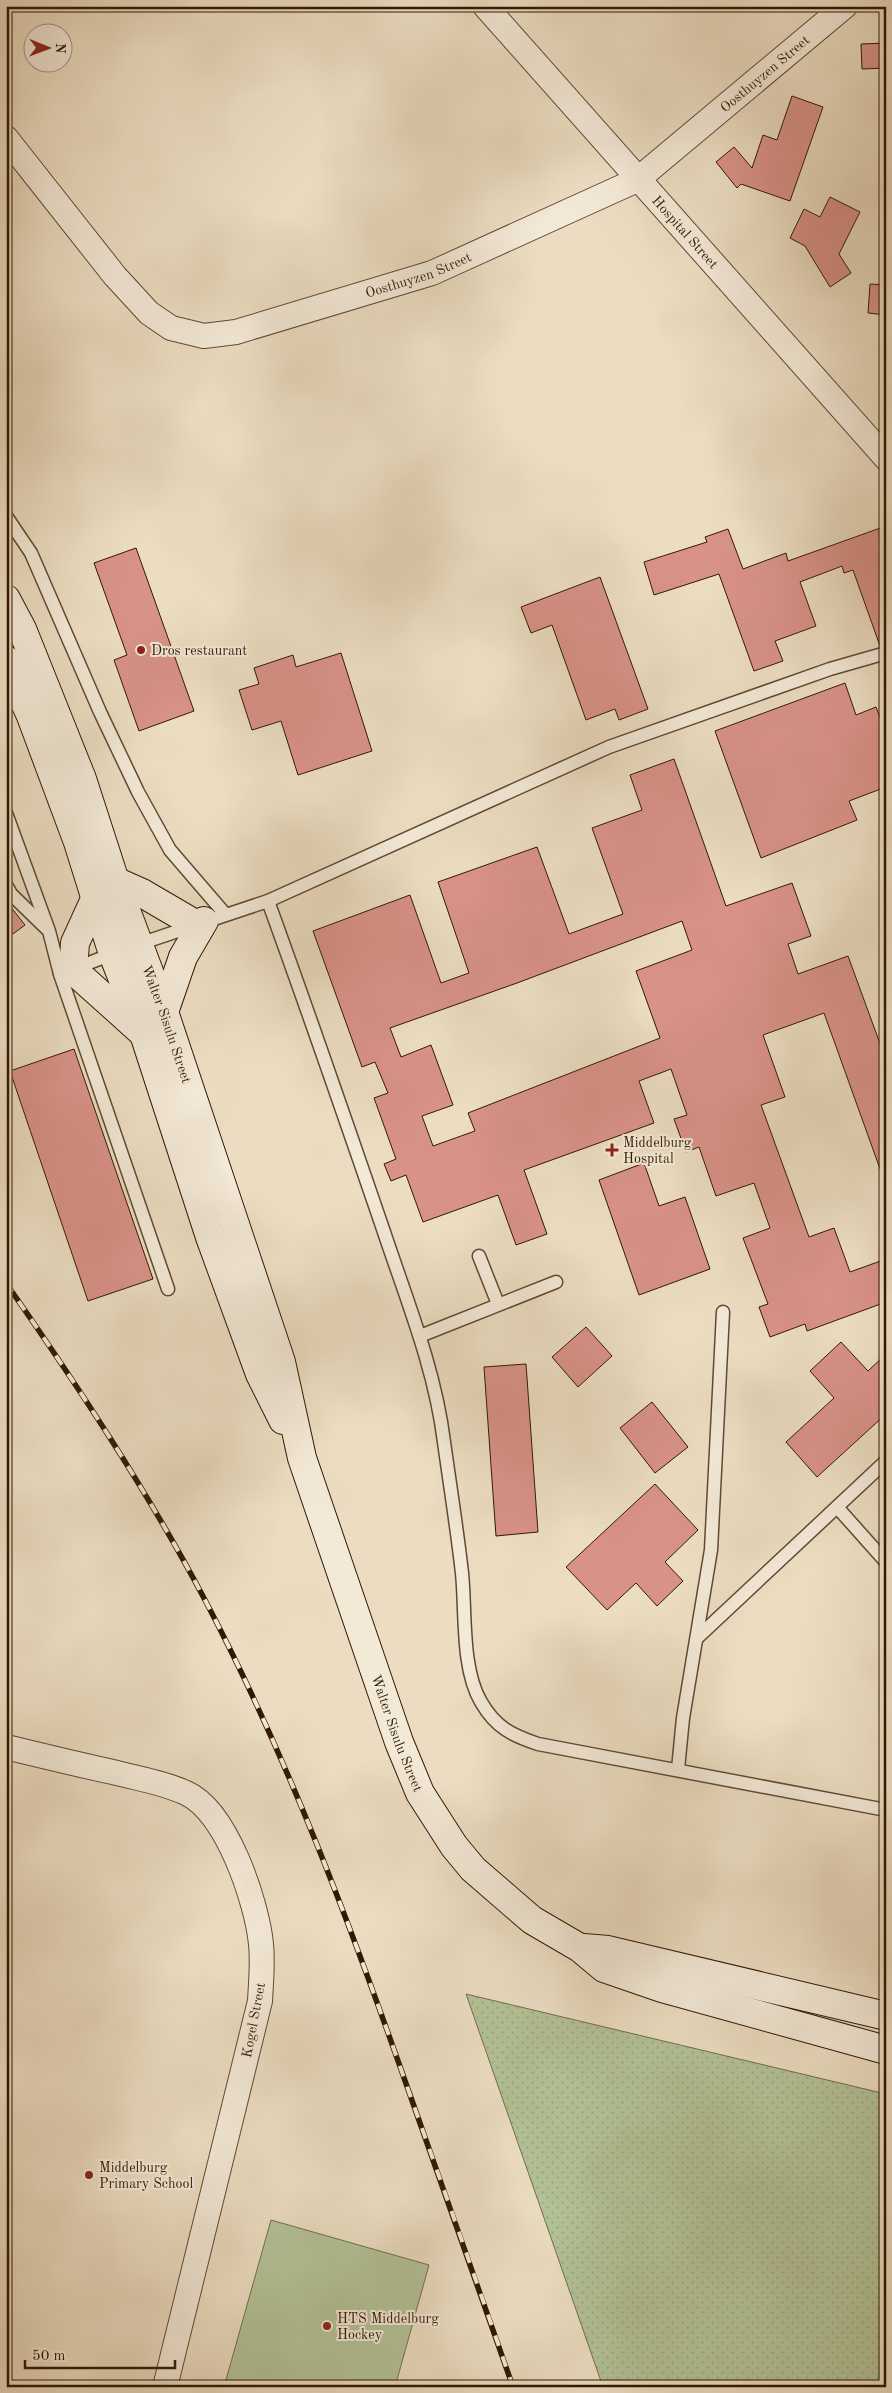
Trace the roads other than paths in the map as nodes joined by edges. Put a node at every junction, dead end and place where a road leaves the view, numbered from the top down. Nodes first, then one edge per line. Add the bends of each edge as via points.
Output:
1 (485, 6) edge
2 (846, 6) edge
3 (6, 138) edge
4 (637, 180) junction
5 (886, 458) edge
6 (6, 516) edge
7 (6, 599) edge
8 (886, 653) edge
9 (6, 660) edge
10 (6, 812) edge
11 (6, 885) edge
12 (105, 889) junction
13 (268, 901) junction
14 (208, 920) junction
15 (49, 931) junction
16 (140, 944) junction
17 (113, 954) junction
18 (66, 972) junction
19 (164, 1012) junction
20 (144, 1034) junction
21 (479, 1256) dead end
22 (556, 1282) dead end
23 (168, 1289) dead end
24 (498, 1304) junction
25 (723, 1312) dead end
26 (420, 1336) junction
27 (302, 1458) junction
28 (886, 1461) edge
29 (837, 1507) junction
30 (886, 1562) edge
31 (698, 1637) junction
32 (6, 1747) edge
33 (678, 1769) junction
34 (886, 1810) edge
35 (580, 1948) junction
36 (886, 2016) edge
37 (886, 2050) edge
38 (166, 2387) edge

1 - 4 street, Hospital Street
2 - 4 street, Oosthuyzen Street
3 - 4 street, Oosthuyzen Street via 115,276 149,313 171,328 204,336 236,332 432,273
4 - 5 street, Hospital Street
6 - 14 lane via 32,553 138,792
7 - 12 main road, Walter Sisulu Street via 22,629 82,779
8 - 13 lane via 830,669 609,747
9 - 12 main road, Walter Sisulu Street via 31,716 78,842
10 - 15 lane
11 - 15 lane
12 - 14 main road via 142,893
12 - 16 main road, Walter Sisulu Street
12 - 17 main road, Walter Sisulu Street
12 - 18 main road via 75,943
13 - 14 lane
13 - 26 lane
14 - 16 lane
14 - 19 main road via 183,957
15 - 18 lane
16 - 17 lane
16 - 19 main road, Walter Sisulu Street
17 - 18 lane
17 - 20 main road, Walter Sisulu Street
18 - 20 main road
18 - 23 lane
19 - 27 main road, Walter Sisulu Street via 281,1362
20 - 27 main road, Walter Sisulu Street via 210,1237 260,1374
21 - 24 lane
22 - 24 lane
24 - 26 lane
25 - 31 lane via 711,1550
26 - 33 lane via 443,1429 462,1573 469,1658 474,1686 482,1703 494,1720 512,1735 564,1750
27 - 35 main road, Walter Sisulu Street via 420,1793 473,1869 532,1920
28 - 29 lane
29 - 30 lane
29 - 31 lane
31 - 33 lane via 683,1718
32 - 38 street, Kogel Street via 188,1793 202,1803 221,1828 247,1881 257,1916 261,1944 260,2001
33 - 34 lane
35 - 36 main road via 608,1950
35 - 37 main road, Walter Sisulu Street via 604,1968 654,1985

